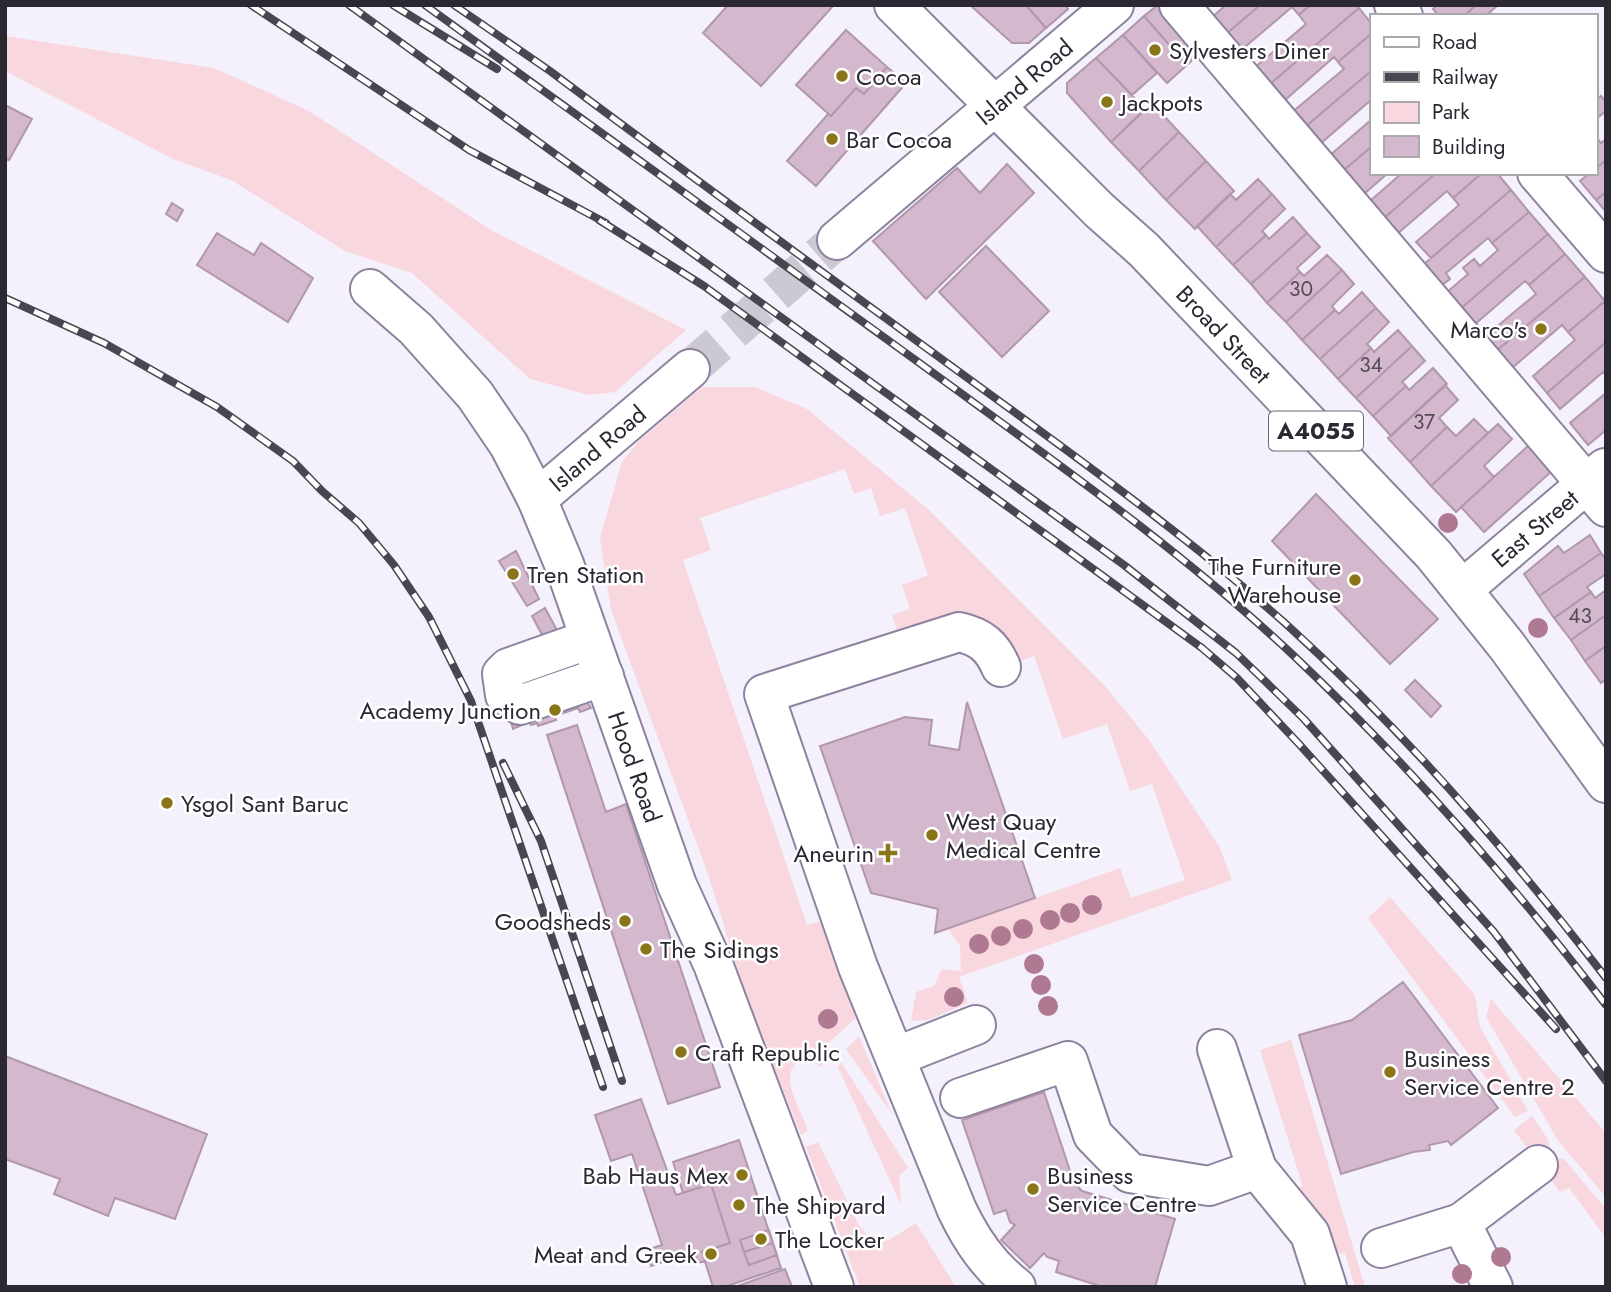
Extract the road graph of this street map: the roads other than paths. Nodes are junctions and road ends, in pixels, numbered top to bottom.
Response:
1 (894, 5) edge
2 (1114, 5) edge
3 (1180, 5) edge
4 (996, 106) junction
5 (1539, 175) edge
6 (837, 240) tunnel mouth
7 (1606, 253) edge
8 (370, 289) dead end
9 (690, 369) tunnel mouth
10 (1599, 486) edge
11 (537, 499) junction
12 (1463, 589) junction
13 (590, 639) junction
14 (1001, 667) dead end
15 (604, 676) junction
16 (1606, 783) edge
17 (976, 1025) dead end
18 (1217, 1049) dead end
19 (895, 1057) junction
20 (960, 1098) dead end
21 (1538, 1165) dead end
22 (1257, 1169) junction
23 (1461, 1223) junction
24 (1381, 1248) dead end
25 (1323, 1272) edge
26 (834, 1287) edge
27 (1016, 1287) edge
28 (1493, 1287) edge

1 - 4 street, Broad Street / A4055
2 - 4 street, Island Road
3 - 10 street
4 - 6 street, Island Road
4 - 12 street, Broad Street / A4055
5 - 7 street
8 - 11 street, Hood Road
9 - 11 street, Island Road
10 - 12 street, East Street
11 - 13 street, Hood Road
12 - 16 street, Broad Street / A4055
13 - 15 street, Hood Road
13 - 15 street
14 - 19 street
15 - 26 street, Hood Road
17 - 19 street
18 - 22 street
19 - 27 street
20 - 22 street
21 - 23 street
22 - 25 street
23 - 24 street
23 - 28 street

